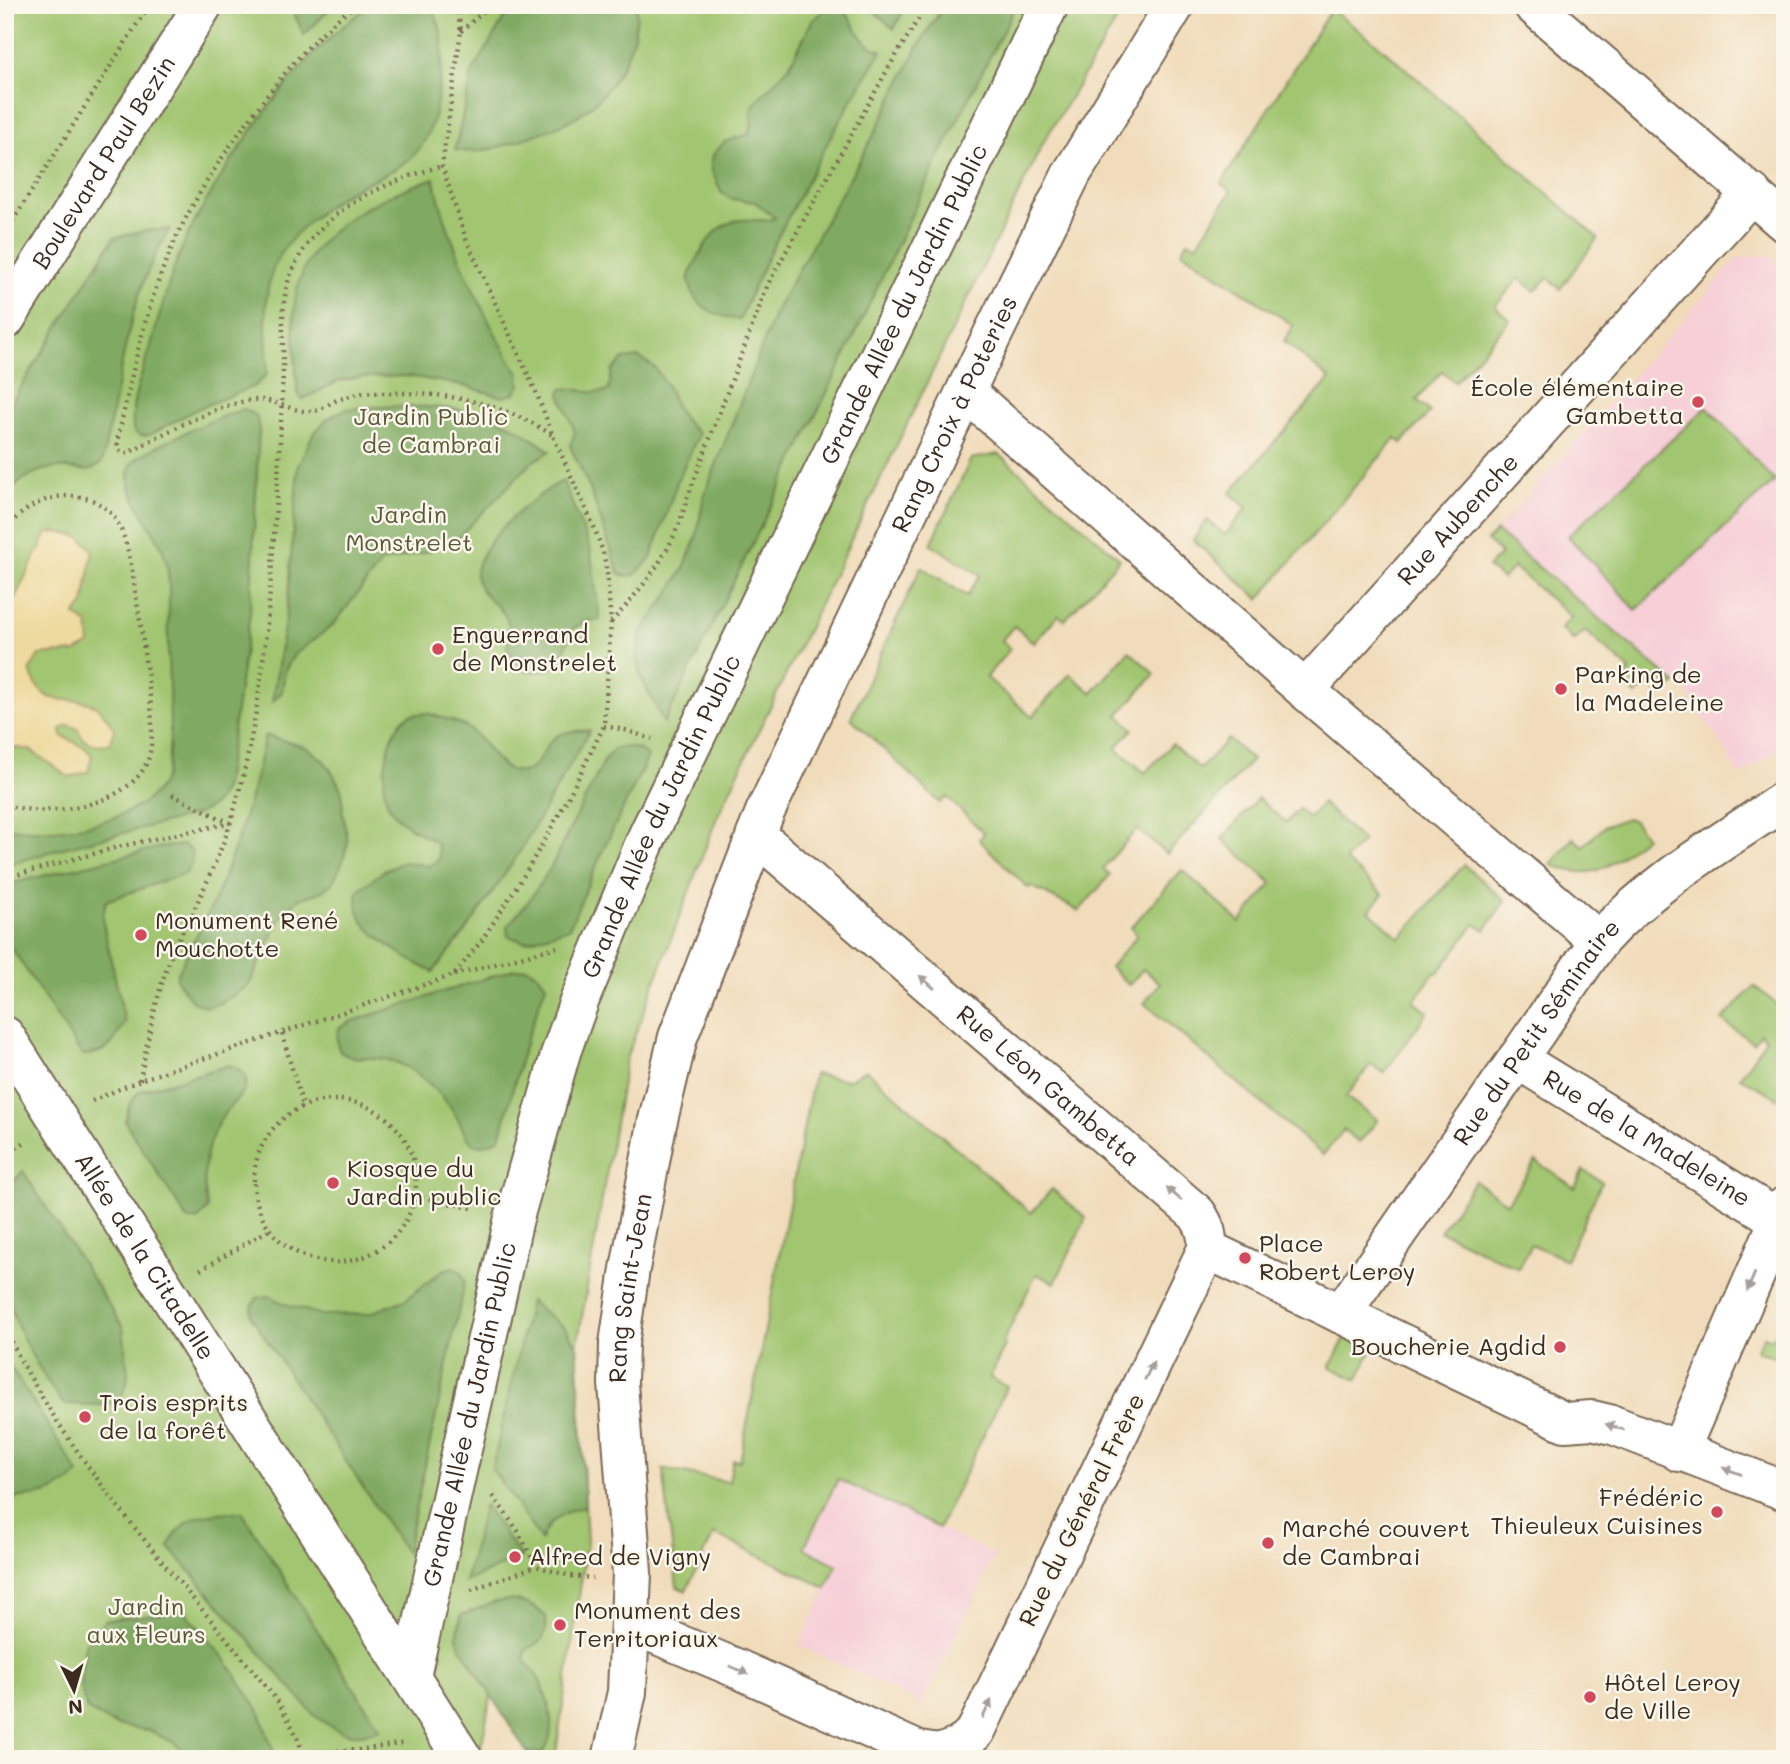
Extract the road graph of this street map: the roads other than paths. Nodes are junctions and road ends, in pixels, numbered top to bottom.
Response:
1 (203, 5) edge
2 (1049, 5) edge
3 (1175, 5) edge
4 (1533, 5) edge
5 (1752, 193) junction
6 (1785, 223) edge
7 (5, 320) edge
8 (966, 392) junction
9 (1305, 691) junction
10 (1785, 800) edge
11 (756, 835) junction
12 (1599, 941) junction
13 (5, 1036) edge
14 (1517, 1059) junction
15 (1781, 1212) edge
16 (1207, 1249) junction
17 (1342, 1314) junction
18 (1679, 1452) junction
19 (1785, 1491) edge
20 (631, 1623) junction
21 (411, 1676) junction
22 (945, 1756) edge
23 (463, 1759) edge
24 (612, 1759) edge

1 - 7 street, Boulevard Paul Bezin
2 - 21 street, Grande Allée du Jardin Public
3 - 8 street, Rang Croix à Poteries
4 - 5 street
5 - 6 street
5 - 9 street, Rue Aubenche
8 - 9 street
8 - 11 street, Rang Croix à Poteries
9 - 12 street
10 - 12 street, Rue du Petit Séminaire
16 -> 11 street, Rue Léon Gambetta
11 - 20 street, Rang Saint-Jean
12 - 14 street, Rue du Petit Séminaire
13 - 21 street, Allée de la Citadelle
14 - 15 street, Rue de la Madeleine
14 - 17 street, Rue du Petit Séminaire
15 -> 18 street, Rue de la Madeleine
16 - 17 street
22 -> 16 street, Rue du Général Frère
18 -> 17 street
19 -> 18 street
20 -> 22 street
20 - 24 street, Rang Saint-Jean
21 - 23 street, Allée de la Citadelle

